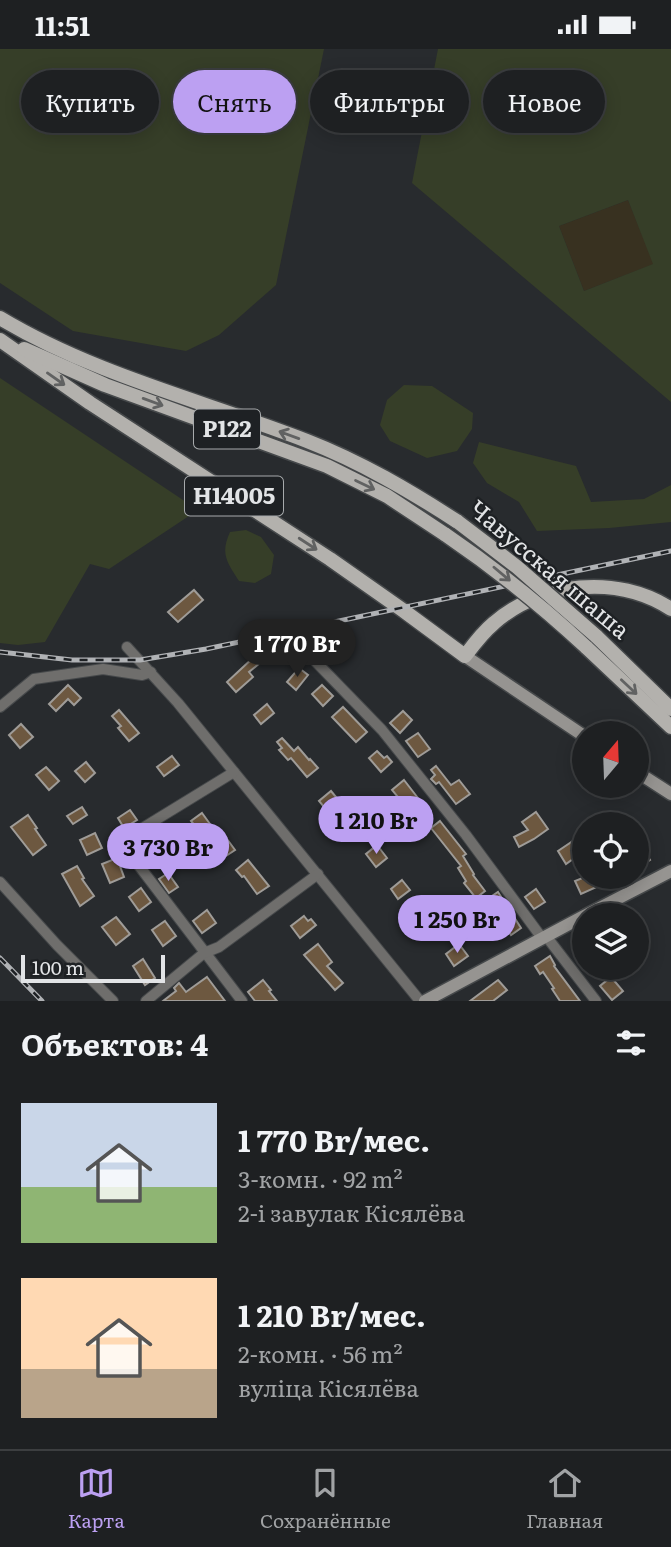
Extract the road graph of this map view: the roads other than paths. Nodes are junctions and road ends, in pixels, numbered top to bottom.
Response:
1 (0, 318) edge
2 (0, 339) edge
3 (671, 609) edge
4 (591, 642) junction
5 (127, 647) dead end
6 (465, 656) junction
7 (316, 662) dead end
8 (151, 672) junction
9 (0, 707) edge
10 (671, 709) edge
11 (671, 727) edge
12 (572, 728) edge
13 (234, 772) junction
14 (649, 780) edge
15 (671, 795) edge
16 (671, 871) edge
17 (318, 874) junction
18 (0, 882) edge
19 (610, 903) edge
20 (572, 923) edge
21 (544, 937) junction
22 (204, 953) junction
23 (113, 1001) edge
24 (146, 1001) edge
25 (242, 1001) edge
26 (423, 1001) edge
27 (596, 1001) edge

4 -> 1 main road, Чавусская шаша / Р122, bridge
2 -> 4 main road, Чавусская шаша / Р122, bridge
2 -> 6 main road, Н14005
3 - 6 main road
4 - 10 main road, Чавусская шаша / Р122
4 -> 11 main road, Чавусская шаша / Р122
5 - 8 street
6 - 12 street, Н14005
7 - 21 street
8 - 9 street
8 - 13 street
13 - 17 street
13 - 22 street
14 - 15 street
16 - 19 street
17 - 22 street
17 - 26 street
18 - 23 street
20 - 21 street
21 - 26 street
21 - 27 street
22 - 24 street
22 - 25 street

